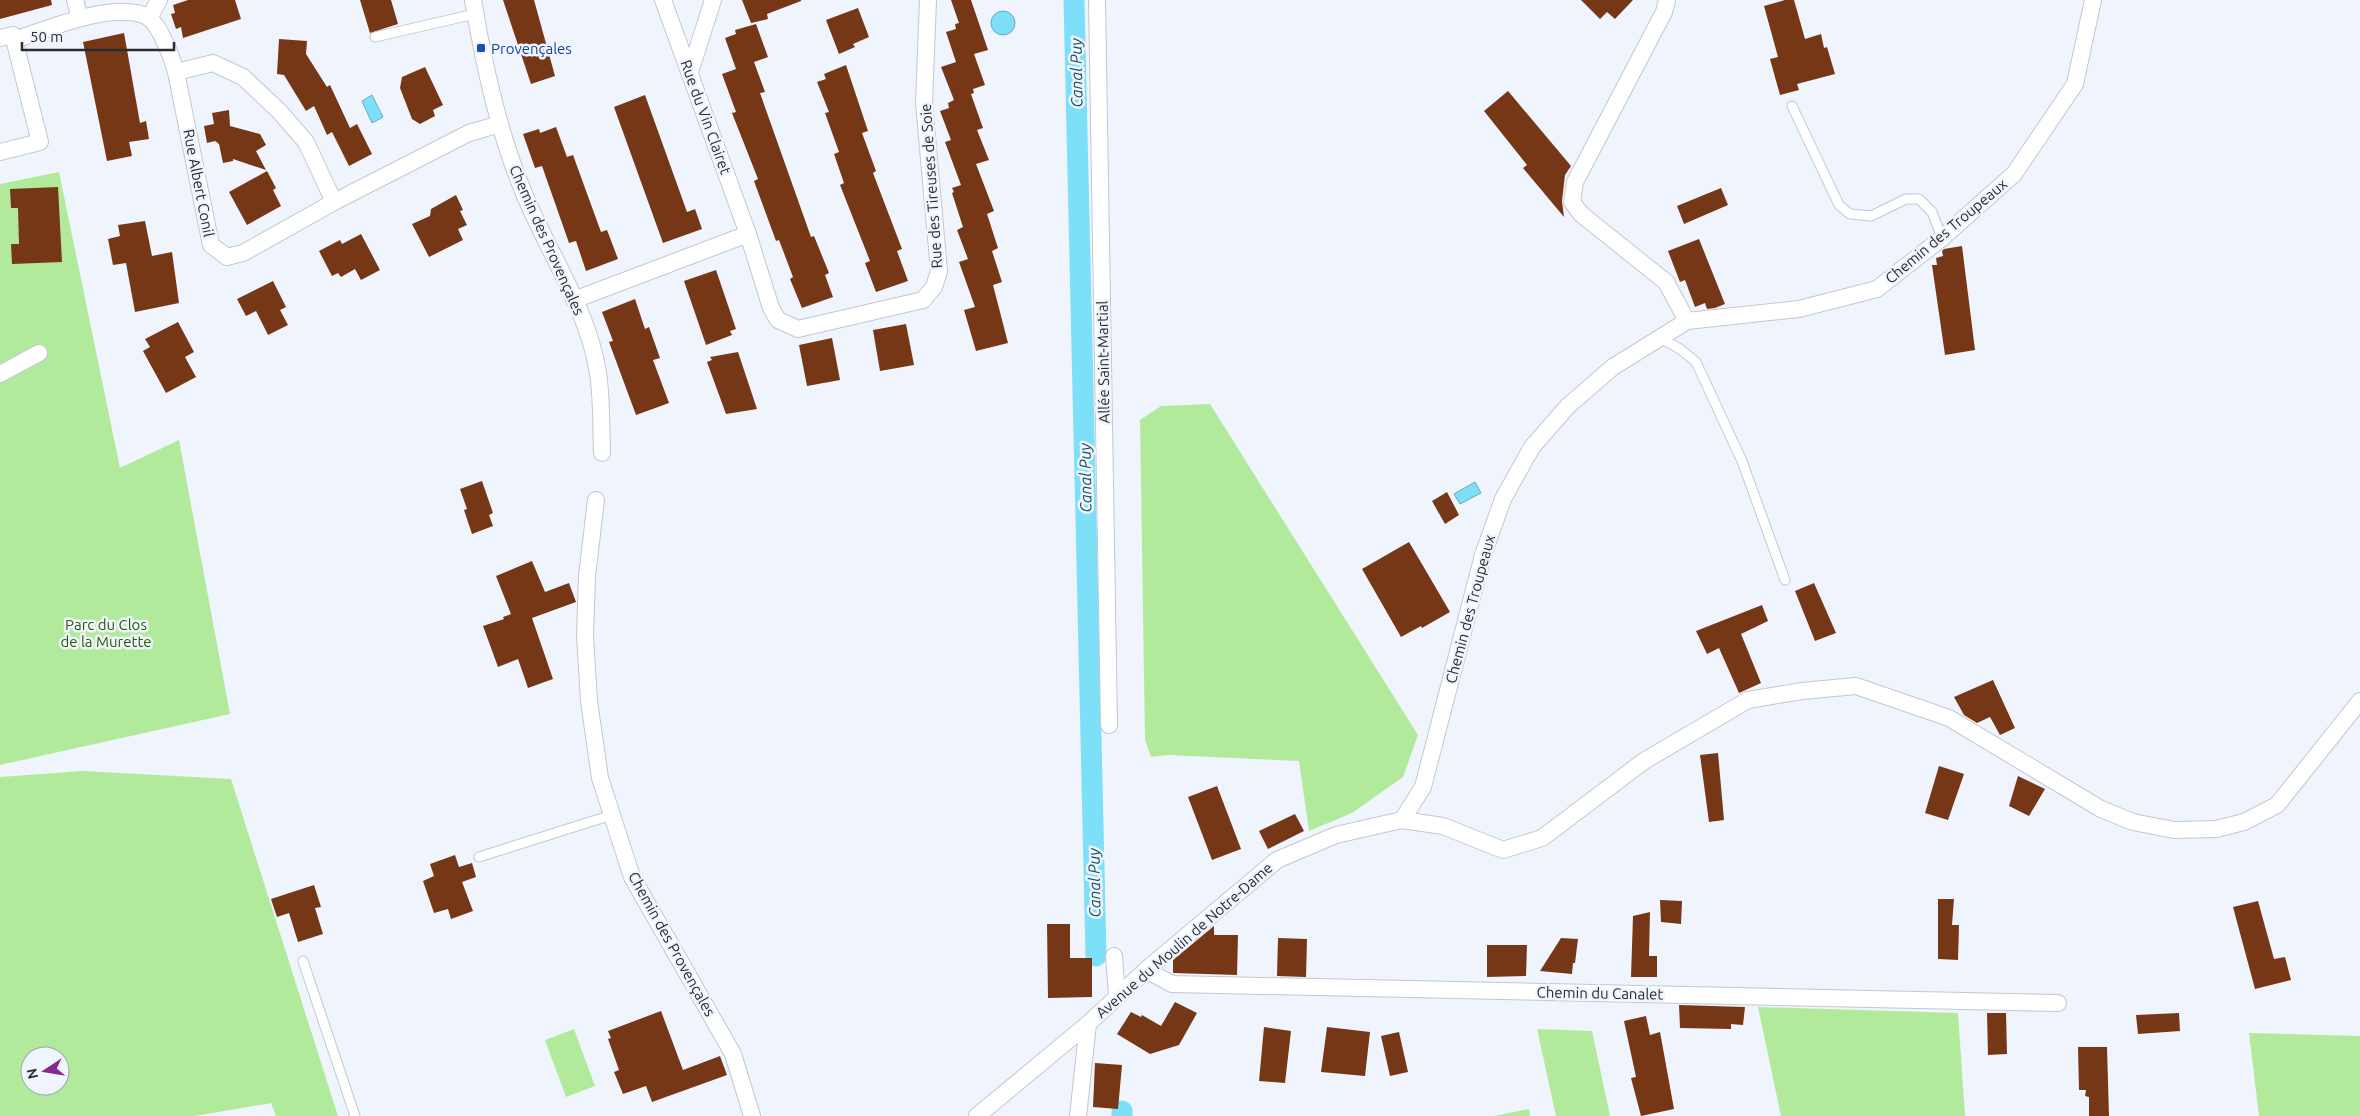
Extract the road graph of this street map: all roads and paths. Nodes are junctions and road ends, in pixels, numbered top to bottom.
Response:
1 (75, 0) edge
2 (159, 0) edge
3 (664, 0) edge
4 (714, 0) edge
5 (928, 0) edge
6 (1097, 0) edge
7 (1667, 0) edge
8 (2093, 0) edge
9 (474, 7) edge
10 (80, 18) junction
11 (150, 18) junction
12 (375, 37) dead end
13 (7, 39) edge
14 (176, 72) junction
15 (690, 72) junction
16 (1792, 106) dead end
17 (500, 124) junction
18 (0, 152) edge
19 (334, 202) junction
20 (748, 234) junction
21 (1942, 238) junction
22 (574, 300) junction
23 (1687, 320) junction
24 (1660, 338) junction
25 (40, 353) dead end
26 (0, 374) edge
27 (602, 453) dead end
28 (596, 500) dead end
29 (1785, 580) dead end
30 (2360, 701) edge
31 (1109, 725) dead end
32 (612, 815) junction
33 (1402, 820) junction
34 (479, 857) dead end
35 (1114, 956) dead end
36 (303, 961) dead end
37 (1146, 970) junction
38 (1117, 995) junction
39 (2058, 1003) dead end
40 (1088, 1024) junction
41 (355, 1116) edge
42 (752, 1116) edge
43 (977, 1116) edge
44 (1078, 1116) edge

1 - 10 street
2 - 11 street
3 - 15 street, Rue du Vin Clairet
4 - 15 street
5 - 20 street, Rue des Tireuses de Soie
6 - 31 street, Allée Saint-Martial
7 - 23 street
8 - 21 street, Chemin des Troupeaux
9 - 12 lane
9 - 17 street, Chemin des Provençales
10 - 11 street
10 - 13 street
11 - 14 street, Rue Albert Conil
13 - 18 street
14 - 19 street
14 - 19 street, Rue Albert Conil
15 - 20 street, Rue du Vin Clairet
16 - 21 lane
17 - 19 street, Rue Albert Conil
17 - 22 street, Chemin des Provençales
20 - 22 street
21 - 23 street, Chemin des Troupeaux
22 - 27 street, Chemin des Provençales
23 - 24 street, Chemin des Troupeaux
24 - 29 lane
24 - 33 street, Chemin des Troupeaux
25 - 26 street
28 - 32 street, Chemin des Provençales
30 - 33 street, Avenue du Moulin de Notre-Dame
32 - 34 lane
32 - 42 street, Chemin des Provençales
33 - 37 street, Avenue du Moulin de Notre-Dame
35 - 38 street
36 - 41 lane
37 - 38 street, Avenue du Moulin de Notre-Dame
37 - 39 street, Chemin du Canalet
38 - 40 street, Avenue du Moulin de Notre-Dame
40 - 43 street, Avenue du Moulin de Notre-Dame
40 - 44 street

